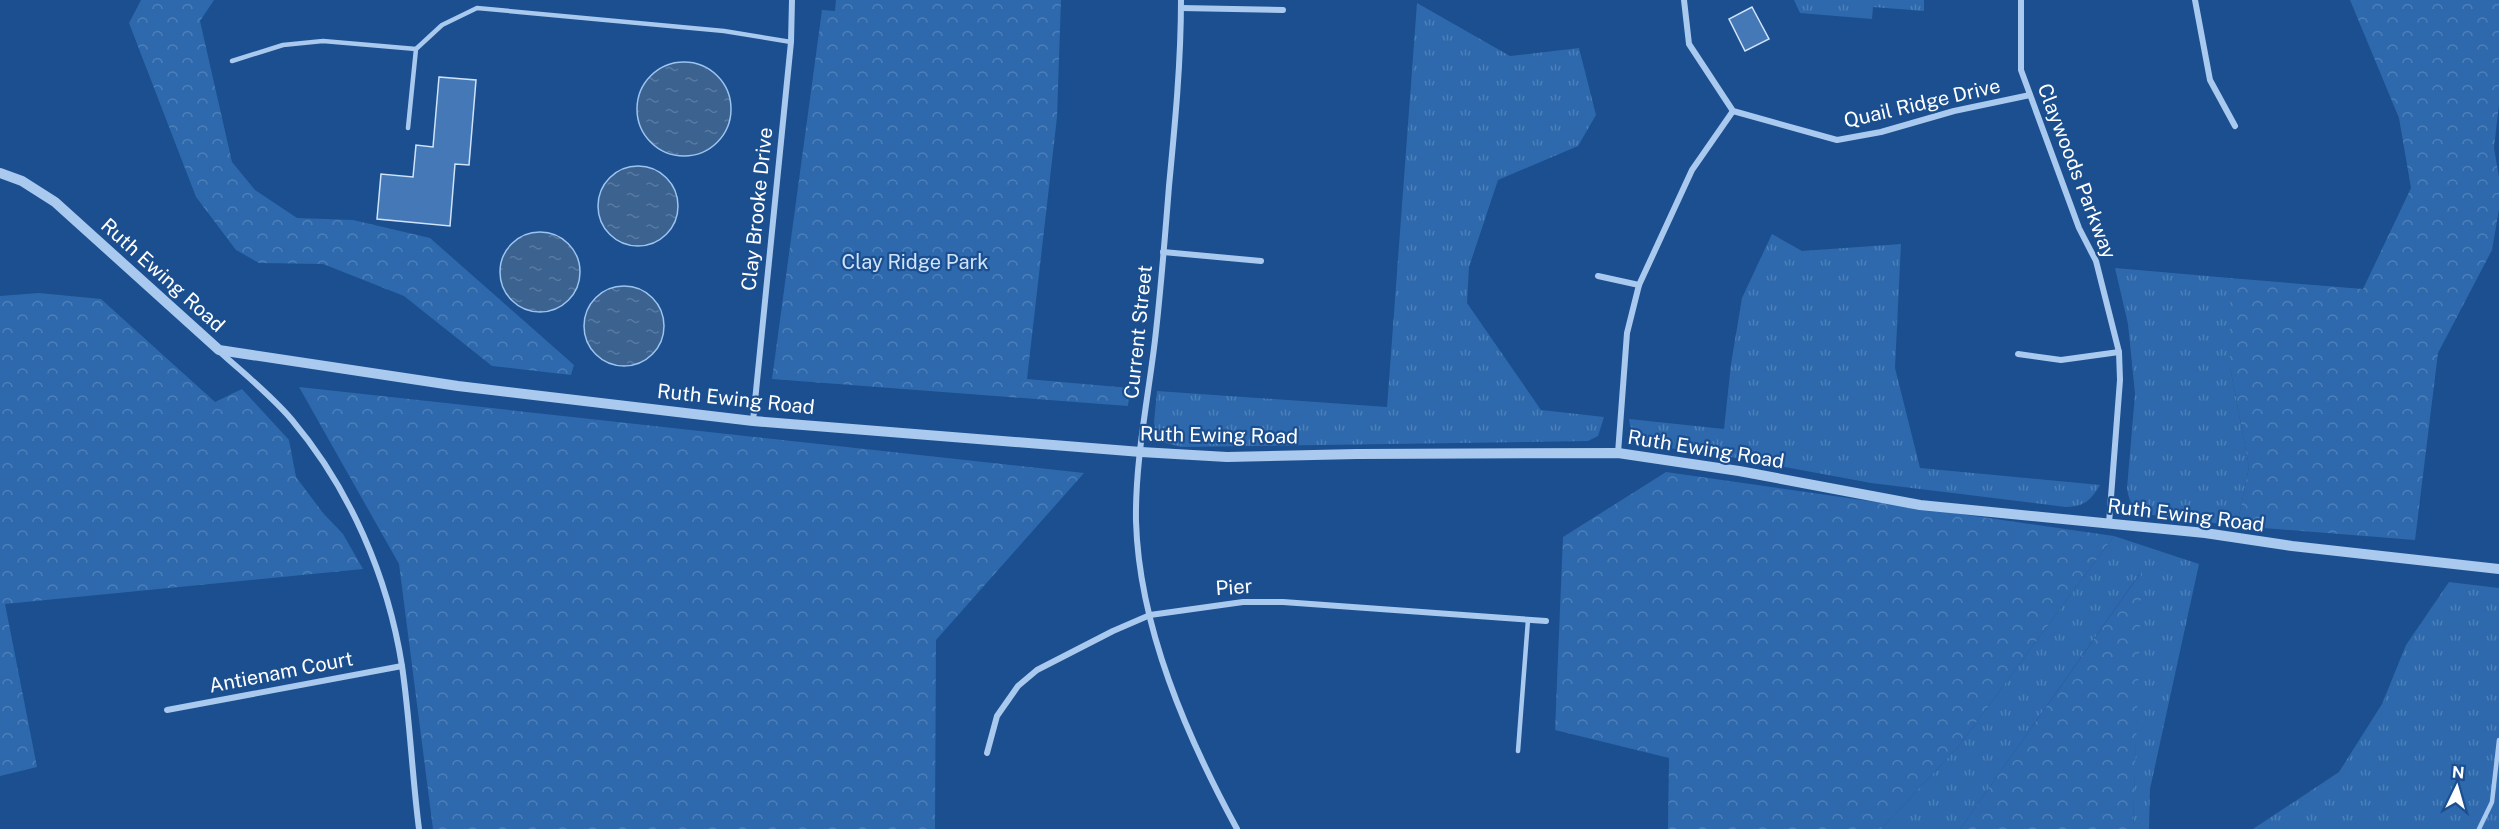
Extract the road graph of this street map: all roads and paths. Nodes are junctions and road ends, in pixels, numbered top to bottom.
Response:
1 (792, 0) edge
2 (1181, 0) edge
3 (1684, 0) edge
4 (2022, 0) edge
5 (2195, 0) edge
6 (1181, 8) junction
7 (1283, 10) dead end
8 (791, 42) junction
9 (416, 49) junction
10 (232, 61) dead end
11 (2030, 95) junction
12 (1733, 111) junction
13 (2235, 126) dead end
14 (408, 128) dead end
15 (0, 173) edge
16 (1163, 252) junction
17 (1261, 261) dead end
18 (1598, 276) dead end
19 (1639, 285) junction
20 (219, 350) junction
21 (2119, 352) junction
22 (2018, 354) dead end
23 (753, 421) junction
24 (1141, 452) junction
25 (1618, 453) junction
26 (2109, 524) junction
27 (2499, 569) edge
28 (1150, 615) junction
29 (1528, 620) junction
30 (1546, 621) dead end
31 (402, 666) junction
32 (167, 710) dead end
33 (2499, 740) edge
34 (1518, 751) dead end
35 (987, 753) dead end
36 (419, 829) edge
37 (1237, 829) edge
38 (2478, 829) edge

1 - 8 street, Clay Brooke Drive
2 - 6 street, Current Street
3 - 12 street
4 - 11 street, Claywoods Parkway
5 - 13 street
6 - 7 street
6 - 16 street, Current Street
8 - 9 lane
8 - 23 street, Clay Brooke Drive
9 - 10 lane
9 - 14 lane
11 - 12 street, Quail Ridge Drive
11 - 21 street, Claywoods Parkway
12 - 19 street
15 - 20 street, Ruth Ewing Road
16 - 17 street
16 - 24 street, Current Street
18 - 19 street
19 - 25 street
20 - 23 street, Ruth Ewing Road
20 - 31 street
21 - 22 street
21 - 26 street, Claywoods Parkway
23 - 24 street, Ruth Ewing Road
24 - 25 street, Ruth Ewing Road
24 - 28 street, Current Street
25 - 26 street, Ruth Ewing Road
26 - 27 street, Ruth Ewing Road
28 - 29 street, Pier
28 - 35 street, Pier
28 - 37 street, Current Street
29 - 30 street, Pier
29 - 34 lane
31 - 32 street, Antienam Court
31 - 36 street
33 - 38 lane

